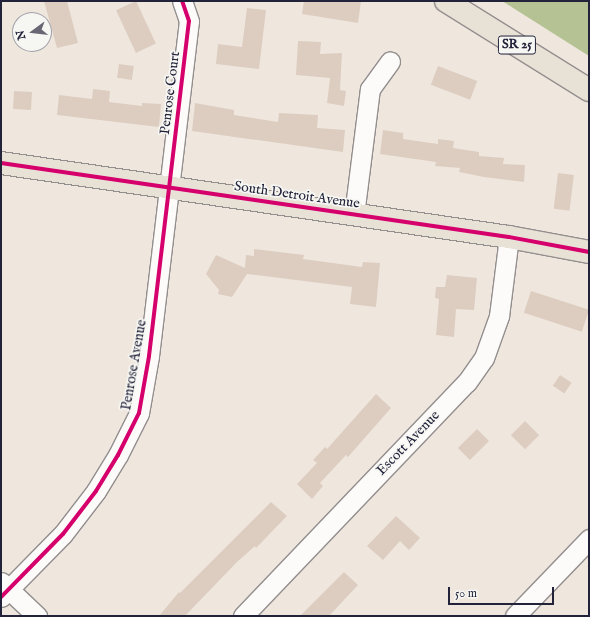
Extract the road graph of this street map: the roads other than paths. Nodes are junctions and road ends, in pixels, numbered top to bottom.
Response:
1 (182, 1) edge
2 (446, 1) edge
3 (390, 61) dead end
4 (589, 90) edge
5 (1, 163) edge
6 (170, 188) junction
7 (354, 215) junction
8 (509, 237) junction
9 (589, 252) edge
10 (589, 539) edge
11 (4, 589) edge
12 (37, 616) edge
13 (243, 616) edge
14 (516, 616) edge

1 - 6 street, Penrose Court
2 - 4 main road, SR 25
3 - 7 street
5 - 6 main road, South Detroit Avenue
6 - 7 main road, South Detroit Avenue
6 - 11 street, Penrose Avenue
7 - 8 main road, South Detroit Avenue
8 - 9 main road, South Detroit Avenue
8 - 13 street, Escott Avenue
10 - 14 street
11 - 12 street

